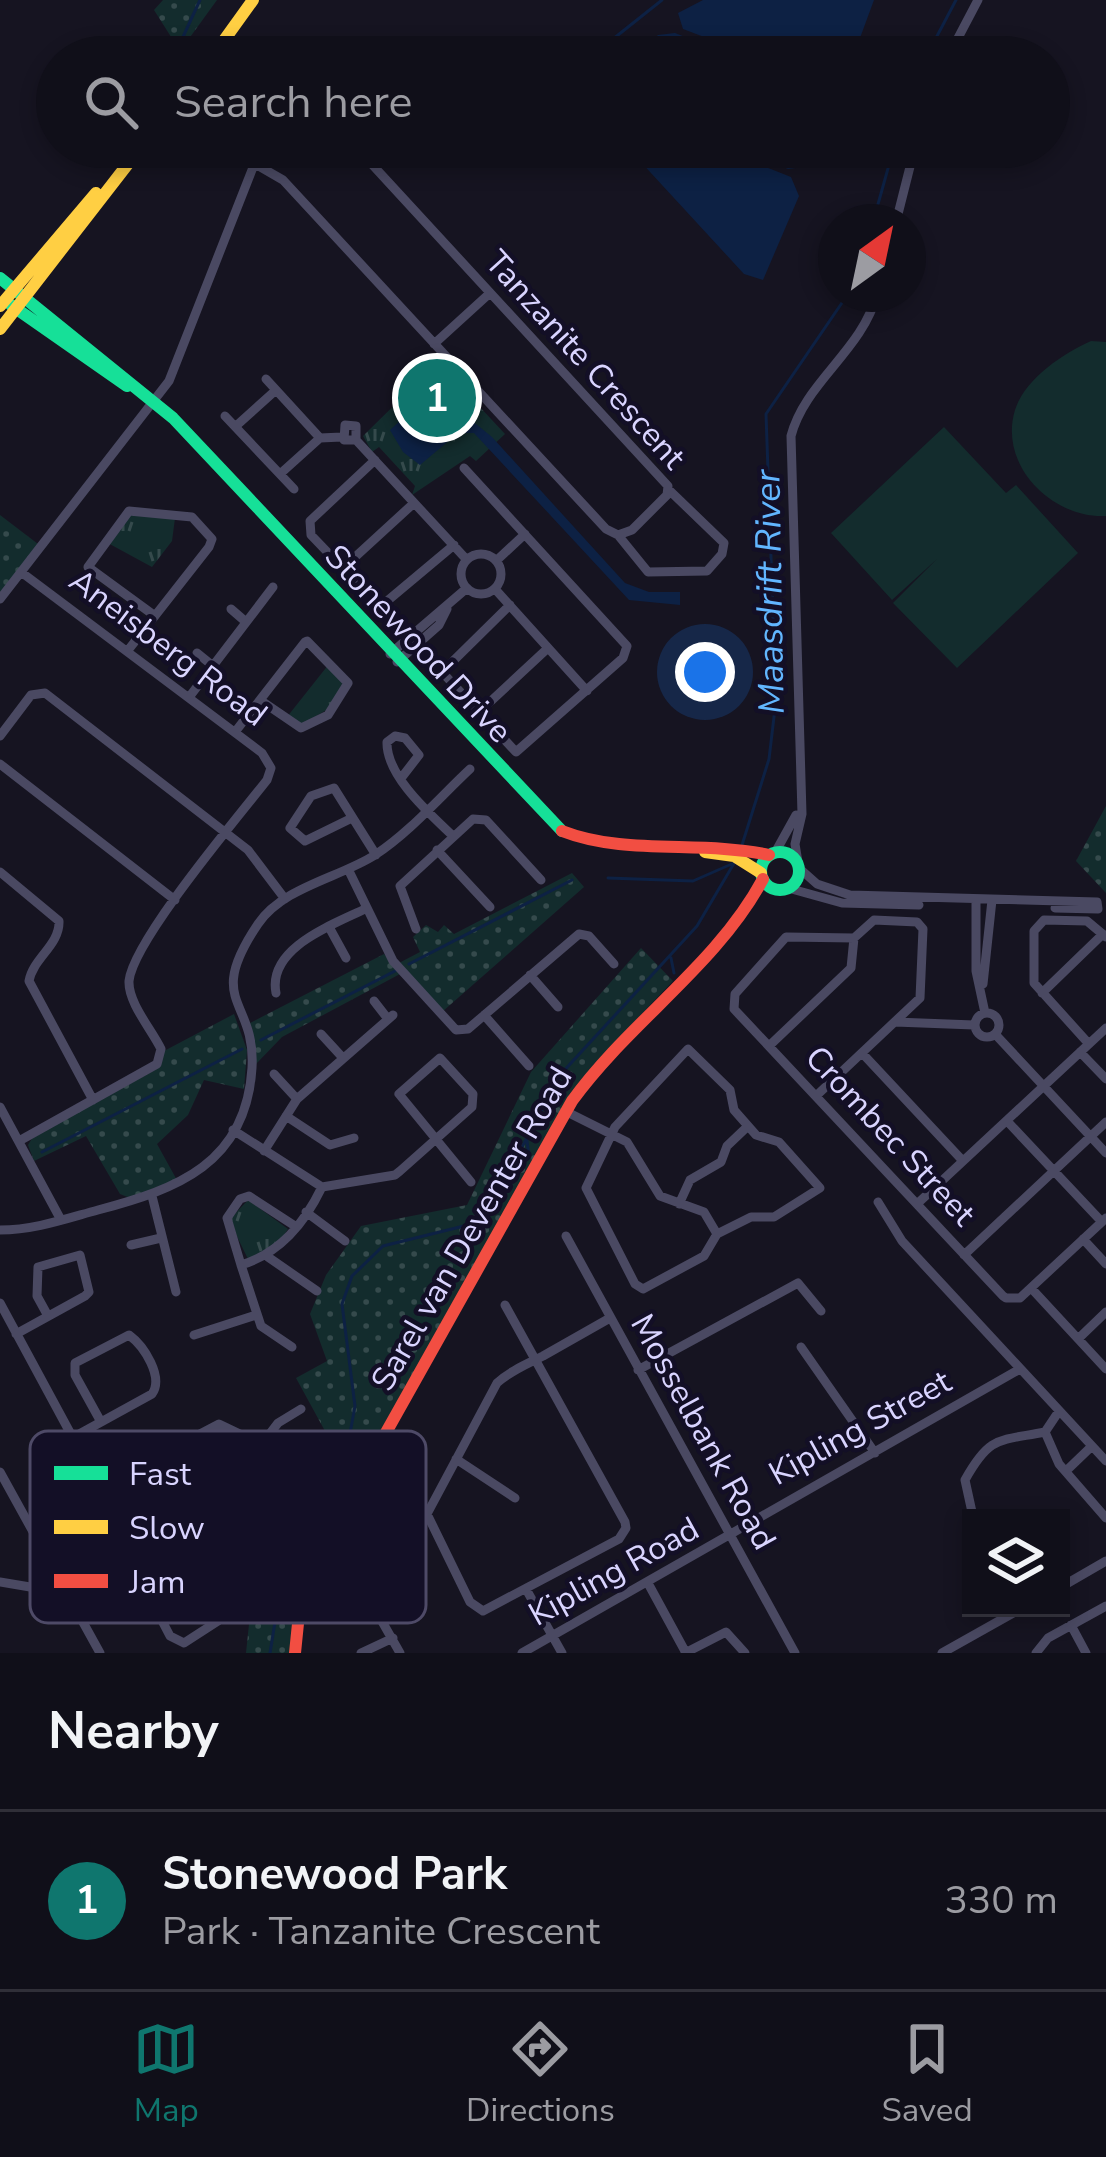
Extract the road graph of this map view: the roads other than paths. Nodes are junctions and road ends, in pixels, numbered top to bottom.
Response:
1 (253, 0) edge
2 (978, 0) edge
3 (227, 36) edge
4 (959, 36) edge
5 (124, 168) edge
6 (253, 168) edge
7 (262, 168) edge
8 (375, 168) edge
9 (910, 168) edge
10 (901, 204) edge
11 (0, 278) edge
12 (490, 293) junction
13 (10, 300) edge
14 (870, 312) edge
15 (0, 329) edge
16 (434, 344) junction
17 (266, 379) dead end
18 (276, 390) junction
19 (153, 403) junction
20 (226, 416) dead end
21 (236, 426) junction
22 (320, 438) junction
23 (375, 460) junction
24 (464, 468) dead end
25 (280, 474) junction
26 (294, 489) dead end
27 (669, 490) junction
28 (414, 502) junction
29 (525, 534) junction
30 (618, 535) junction
31 (454, 545) junction
32 (467, 560) junction
33 (496, 561) junction
34 (343, 569) junction
35 (21, 572) junction
36 (273, 587) dead end
37 (466, 588) junction
38 (495, 589) junction
39 (0, 599) edge
40 (510, 605) junction
41 (231, 610) dead end
42 (155, 616) junction
43 (246, 622) junction
44 (548, 648) junction
45 (129, 649) junction
46 (197, 653) dead end
47 (393, 658) junction
48 (213, 666) junction
49 (587, 691) junction
50 (190, 696) junction
51 (260, 700) junction
52 (477, 714) junction
53 (236, 731) junction
54 (0, 736) edge
55 (0, 764) edge
56 (470, 769) dead end
57 (402, 776) dead end
58 (801, 797) junction
59 (426, 810) junction
60 (352, 818) junction
61 (225, 832) junction
62 (453, 836) junction
63 (437, 850) junction
64 (773, 853) junction
65 (376, 855) junction
66 (747, 856) junction
67 (798, 865) junction
68 (348, 869) junction
69 (0, 872) edge
70 (762, 876) junction
71 (541, 880) dead end
72 (786, 889) junction
73 (285, 899) junction
74 (175, 900) junction
75 (976, 903) junction
76 (992, 903) junction
77 (490, 907) dead end
78 (367, 908) junction
79 (329, 927) junction
80 (416, 929) dead end
81 (725, 932) junction
82 (1105, 936) edge
83 (854, 938) junction
84 (346, 958) dead end
85 (614, 964) dead end
86 (530, 975) junction
87 (983, 987) junction
88 (276, 992) dead end
89 (1042, 993) junction
90 (374, 1001) dead end
91 (558, 1007) dead end
92 (985, 1012) junction
93 (484, 1016) junction
94 (895, 1022) junction
95 (974, 1025) junction
96 (1106, 1028) edge
97 (321, 1034) dead end
98 (995, 1034) junction
99 (769, 1046) junction
100 (1084, 1048) junction
101 (862, 1053) junction
102 (343, 1058) junction
103 (530, 1066) dead end
104 (274, 1074) dead end
105 (1106, 1079) edge
106 (1043, 1086) junction
107 (816, 1096) junction
108 (297, 1099) junction
109 (93, 1100) junction
110 (0, 1107) edge
111 (567, 1112) junction
112 (286, 1116) junction
113 (1006, 1121) junction
114 (1106, 1122) edge
115 (748, 1126) junction
116 (233, 1130) junction
117 (611, 1134) junction
118 (1091, 1136) junction
119 (354, 1138) dead end
120 (436, 1138) junction
121 (19, 1141) junction
122 (264, 1151) junction
123 (1106, 1153) edge
124 (962, 1161) junction
125 (1054, 1171) junction
126 (471, 1182) dead end
127 (322, 1187) junction
128 (152, 1196) junction
129 (878, 1202) dead end
130 (679, 1204) junction
131 (917, 1204) junction
132 (306, 1212) junction
133 (61, 1220) junction
134 (1104, 1220) edge
135 (295, 1226) junction
136 (0, 1230) edge
137 (717, 1234) junction
138 (566, 1236) dead end
139 (161, 1238) junction
140 (1083, 1239) junction
141 (345, 1241) dead end
142 (130, 1245) dead end
143 (964, 1255) junction
144 (268, 1257) junction
145 (1106, 1264) edge
146 (241, 1265) junction
147 (1030, 1288) junction
148 (317, 1291) dead end
149 (176, 1292) dead end
150 (0, 1303) edge
151 (506, 1305) dead end
152 (821, 1311) dead end
153 (1106, 1312) edge
154 (256, 1315) junction
155 (48, 1316) junction
156 (610, 1318) junction
157 (16, 1334) junction
158 (194, 1336) dead end
159 (1078, 1339) junction
160 (292, 1347) dead end
161 (801, 1347) dead end
162 (536, 1360) junction
163 (1019, 1369) junction
164 (1106, 1369) edge
165 (638, 1370) junction
166 (301, 1409) dead end
167 (1059, 1412) junction
168 (101, 1422) junction
169 (69, 1431) edge
170 (85, 1431) edge
171 (201, 1431) edge
172 (231, 1431) edge
173 (271, 1431) edge
174 (388, 1431) edge
175 (1045, 1432) junction
176 (1092, 1446) junction
177 (875, 1453) junction
178 (456, 1459) junction
179 (1106, 1461) edge
180 (1066, 1471) junction
181 (0, 1472) edge
182 (515, 1498) dead end
183 (971, 1509) edge
184 (1106, 1518) edge
185 (30, 1527) edge
186 (731, 1538) junction
187 (1106, 1562) edge
188 (0, 1582) edge
189 (1070, 1582) edge
190 (649, 1585) junction
191 (30, 1589) edge
192 (526, 1589) junction
193 (1106, 1606) edge
194 (1006, 1617) edge
195 (83, 1623) edge
196 (164, 1623) edge
197 (216, 1623) edge
198 (300, 1623) edge
199 (384, 1623) edge
200 (1071, 1625) junction
201 (553, 1636) junction
202 (393, 1638) junction
203 (100, 1653) edge
204 (295, 1653) edge
205 (361, 1653) edge
206 (400, 1653) edge
207 (522, 1653) edge
208 (562, 1653) edge
209 (686, 1653) edge
210 (746, 1653) edge
211 (795, 1653) edge
212 (942, 1653) edge
213 (1036, 1653) edge
214 (1086, 1653) edge

1 - 3 street
2 - 4 street
5 - 13 street
6 - 19 street
7 - 16 street
8 - 12 street, Tanzanite Crescent
9 - 10 street
11 - 13 street, Stonewood Drive
12 - 16 street
12 - 27 street, Tanzanite Crescent
13 - 15 street
13 - 19 street, Stonewood Drive
14 - 58 street
16 - 30 street
17 - 18 street
18 - 21 street
18 - 22 street
19 - 35 street
19 - 47 street, Stonewood Drive
20 - 21 street
21 - 25 street
22 - 23 street
22 - 25 street
23 - 28 street
23 - 34 street
24 - 29 street
25 - 26 street
27 - 30 street, Tanzanite Crescent
27 - 30 street
28 - 31 street
28 - 34 street
29 - 33 street
29 - 49 street
31 - 32 street
31 - 34 street
32 - 33 street
32 - 37 street
33 - 38 street
35 - 39 street
35 - 45 street, Aneisberg Road
36 - 43 street
37 - 38 street
37 - 47 street
38 - 40 street
40 - 44 street
40 - 52 street
41 - 43 street
42 - 42 street
42 - 45 street
43 - 48 street
44 - 49 street
44 - 52 street
45 - 50 street, Aneisberg Road
46 - 48 street
47 - 66 street, Stonewood Drive
48 - 50 street
49 - 52 street
50 - 53 street, Aneisberg Road
51 - 51 street
51 - 53 street
53 - 61 street, Aneisberg Road
54 - 61 street
55 - 74 street
56 - 59 street
57 - 59 street
58 - 64 street
58 - 67 street
59 - 62 street
59 - 65 street
60 - 60 street
60 - 65 street
61 - 73 street
61 - 74 street
62 - 63 street
62 - 71 street
63 - 77 street
63 - 80 street
64 - 66 street, Stonewood Drive
64 - 67 street, Stonewood Drive
64 - 70 street, Sarel van Deventer Road
65 - 68 street
66 - 70 street, Stonewood Drive
67 - 72 street
67 - 75 street
68 - 73 street
68 - 78 street
69 - 109 street
70 - 72 street, Stonewood Drive
70 - 81 street, Sarel van Deventer Road
72 - 75 street
72 - 81 street, Sarel van Deventer Road
73 - 116 street
74 - 109 street
75 - 76 street
75 - 87 street
76 - 76 street
76 - 87 street
78 - 79 street
78 - 93 street
79 - 84 street
79 - 88 street
81 - 111 street, Sarel van Deventer Road
82 - 89 street
82 - 89 street
83 - 94 street
83 - 99 street
83 - 99 street, Crombec Street
85 - 86 street
86 - 91 street
86 - 93 street
87 - 92 street
89 - 100 street
90 - 102 street
92 - 95 street
92 - 98 street
93 - 103 street
94 - 95 street
94 - 101 street
95 - 98 street
96 - 100 street
97 - 102 street
98 - 106 street
99 - 107 street, Crombec Street
100 - 105 street
100 - 106 street
101 - 107 street
101 - 124 street
102 - 108 street
104 - 108 street
106 - 113 street
106 - 118 street
107 - 131 street, Crombec Street
108 - 112 street
109 - 121 street
110 - 121 street
111 - 117 street
111 - 174 street, Sarel van Deventer Road
112 - 119 street
112 - 122 street
113 - 124 street
113 - 125 street
114 - 118 street
115 - 117 street
115 - 130 street
115 - 137 street
116 - 122 street
116 - 128 street
117 - 130 street
117 - 137 street
118 - 123 street
118 - 125 street
120 - 120 street
120 - 126 street
120 - 127 street
121 - 133 street
122 - 127 street
124 - 131 street
125 - 134 street
125 - 143 street
127 - 132 street
128 - 133 street
128 - 139 street
129 - 163 street
130 - 137 street
131 - 143 street, Crombec Street
132 - 135 street
132 - 141 street
133 - 136 street
134 - 140 street
135 - 144 street
135 - 146 street
138 - 156 street, Mosselbank Road
139 - 142 street
139 - 149 street
140 - 145 street
140 - 147 street
143 - 147 street, Crombec Street
144 - 146 street
144 - 148 street
146 - 154 street
147 - 159 street
150 - 157 street
151 - 162 street
152 - 165 street
153 - 159 street
154 - 158 street
154 - 160 street
155 - 155 street
155 - 157 street
156 - 162 street
156 - 165 street, Mosselbank Road
157 - 169 street
159 - 164 street
161 - 177 street
162 - 178 street
162 - 192 street
163 - 167 street
163 - 177 street, Kipling Street
165 - 186 street, Mosselbank Road
166 - 173 street
167 - 175 street
167 - 176 street
168 - 168 street
168 - 170 street
171 - 172 street
175 - 180 street
175 - 183 street
176 - 179 street
176 - 180 street
177 - 186 street, Kipling Street
178 - 182 street
178 - 192 street
180 - 184 street
181 - 185 street
186 - 190 street, Kipling Road
186 - 211 street, Mosselbank Road
187 - 189 street
188 - 191 street
190 - 201 street, Kipling Road
190 - 209 street
192 - 201 street
193 - 200 street
194 - 212 street
195 - 203 street
196 - 197 street
198 - 204 street, Sarel van Deventer Road
199 - 202 street
200 - 213 street
200 - 214 street
201 - 207 street, Kipling Road
201 - 208 street
202 - 205 street
202 - 206 street
209 - 210 street

